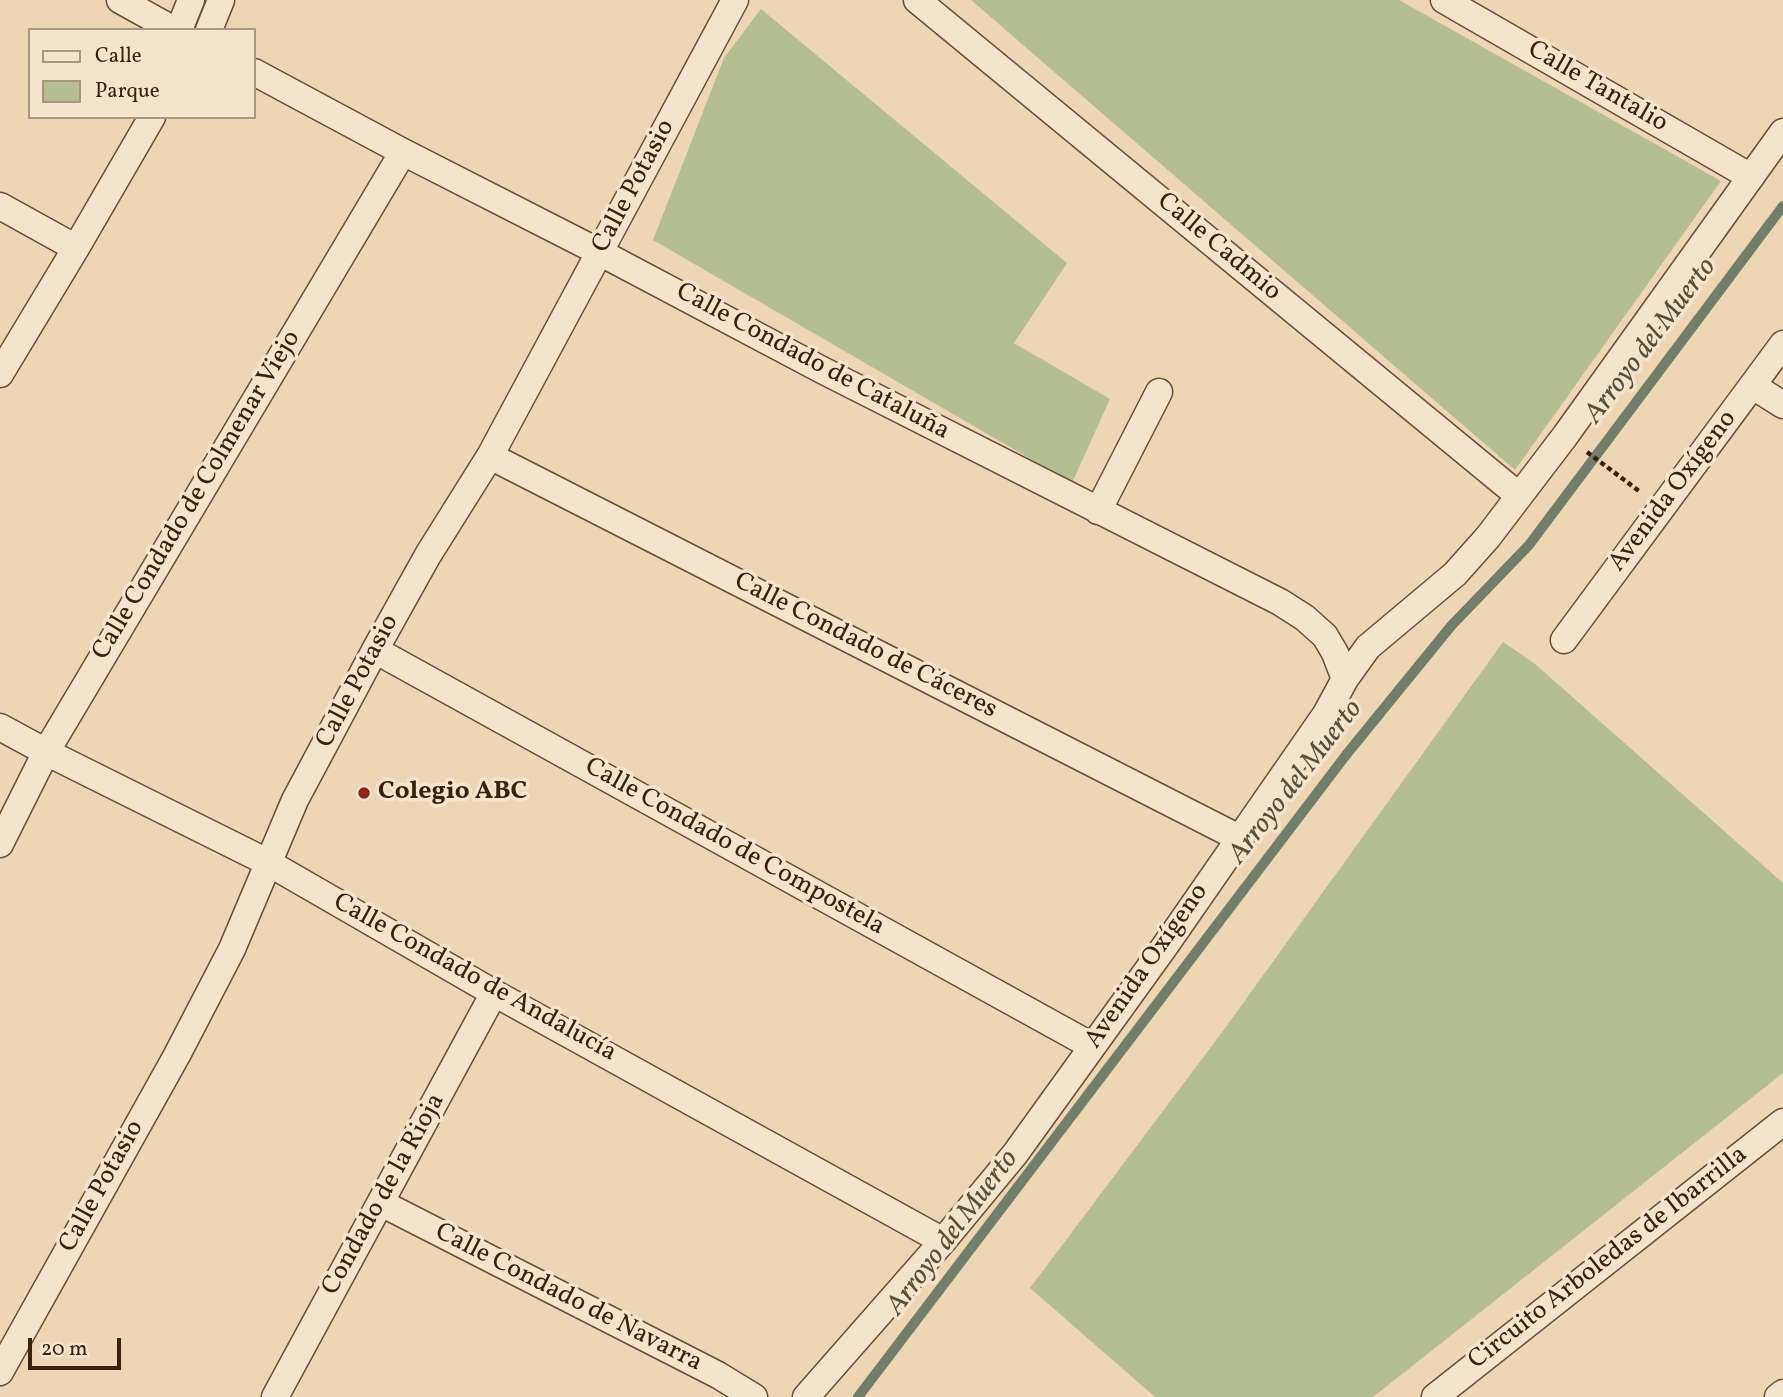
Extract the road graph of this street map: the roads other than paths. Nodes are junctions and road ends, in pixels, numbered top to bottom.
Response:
1 (120, 0) edge
2 (191, 0) edge
3 (221, 0) edge
4 (735, 0) edge
5 (917, 0) edge
6 (1444, 0) edge
7 (172, 28) edge
8 (177, 28) edge
9 (210, 28) edge
10 (256, 73) edge
11 (151, 119) edge
12 (1783, 132) edge
13 (403, 152) junction
14 (1751, 177) junction
15 (0, 206) edge
16 (76, 248) junction
17 (601, 253) junction
18 (1783, 344) edge
19 (0, 374) edge
20 (1753, 386) junction
21 (1159, 392) dead end
22 (1783, 405) edge
23 (490, 456) junction
24 (1518, 495) junction
25 (1098, 511) junction
26 (1564, 640) dead end
27 (375, 650) junction
28 (1345, 679) junction
29 (0, 727) edge
30 (46, 752) junction
31 (1239, 838) junction
32 (0, 844) edge
33 (267, 862) junction
34 (494, 993) junction
35 (1093, 1046) junction
36 (1783, 1122) edge
37 (381, 1203) junction
38 (943, 1241) junction
39 (0, 1372) edge
40 (1783, 1393) edge
41 (275, 1397) edge
42 (754, 1397) edge
43 (806, 1397) edge
44 (1435, 1397) edge
45 (1778, 1397) edge

1 - 7 street
2 - 8 street
3 - 9 street
4 - 17 street, Calle Potasio
5 - 24 street, Calle Cadmio
6 - 14 street, Calle Tantalio
10 - 13 street, Calle Condado de Cataluña
11 - 16 street
12 - 14 street, Avenida Oxígeno
13 - 17 street, Calle Condado de Cataluña
13 - 30 street, Calle Condado de Colmenar Viejo
14 - 24 street, Avenida Oxígeno
15 - 16 street
16 - 19 street
17 - 23 street, Calle Potasio
17 - 25 street, Calle Condado de Cataluña
18 - 20 street, Avenida Oxígeno
20 - 22 street
20 - 26 street, Avenida Oxígeno
21 - 25 street
23 - 27 street, Calle Potasio
23 - 31 street, Calle Condado de Cáceres
24 - 28 street, Avenida Oxígeno
25 - 28 street, Calle Condado de Cataluña
27 - 33 street, Calle Potasio
27 - 35 street, Calle Condado de Compostela
28 - 31 street, Avenida Oxígeno
29 - 30 street, Calle Condado de Andalucía
30 - 32 street, Calle Condado de Colmenar Viejo
30 - 33 street, Calle Condado de Andalucía
31 - 35 street, Avenida Oxígeno
33 - 34 street, Calle Condado de Andalucía
33 - 39 street, Calle Potasio
34 - 37 street, Condado de la Rioja
34 - 38 street, Calle Condado de Andalucía
35 - 38 street, Avenida Oxígeno
36 - 44 street, Circuito Arboledas de Ibarrilla
37 - 41 street, Condado de la Rioja
37 - 42 street, Calle Condado de Navarra
38 - 43 street, Avenida Oxígeno
40 - 45 street

